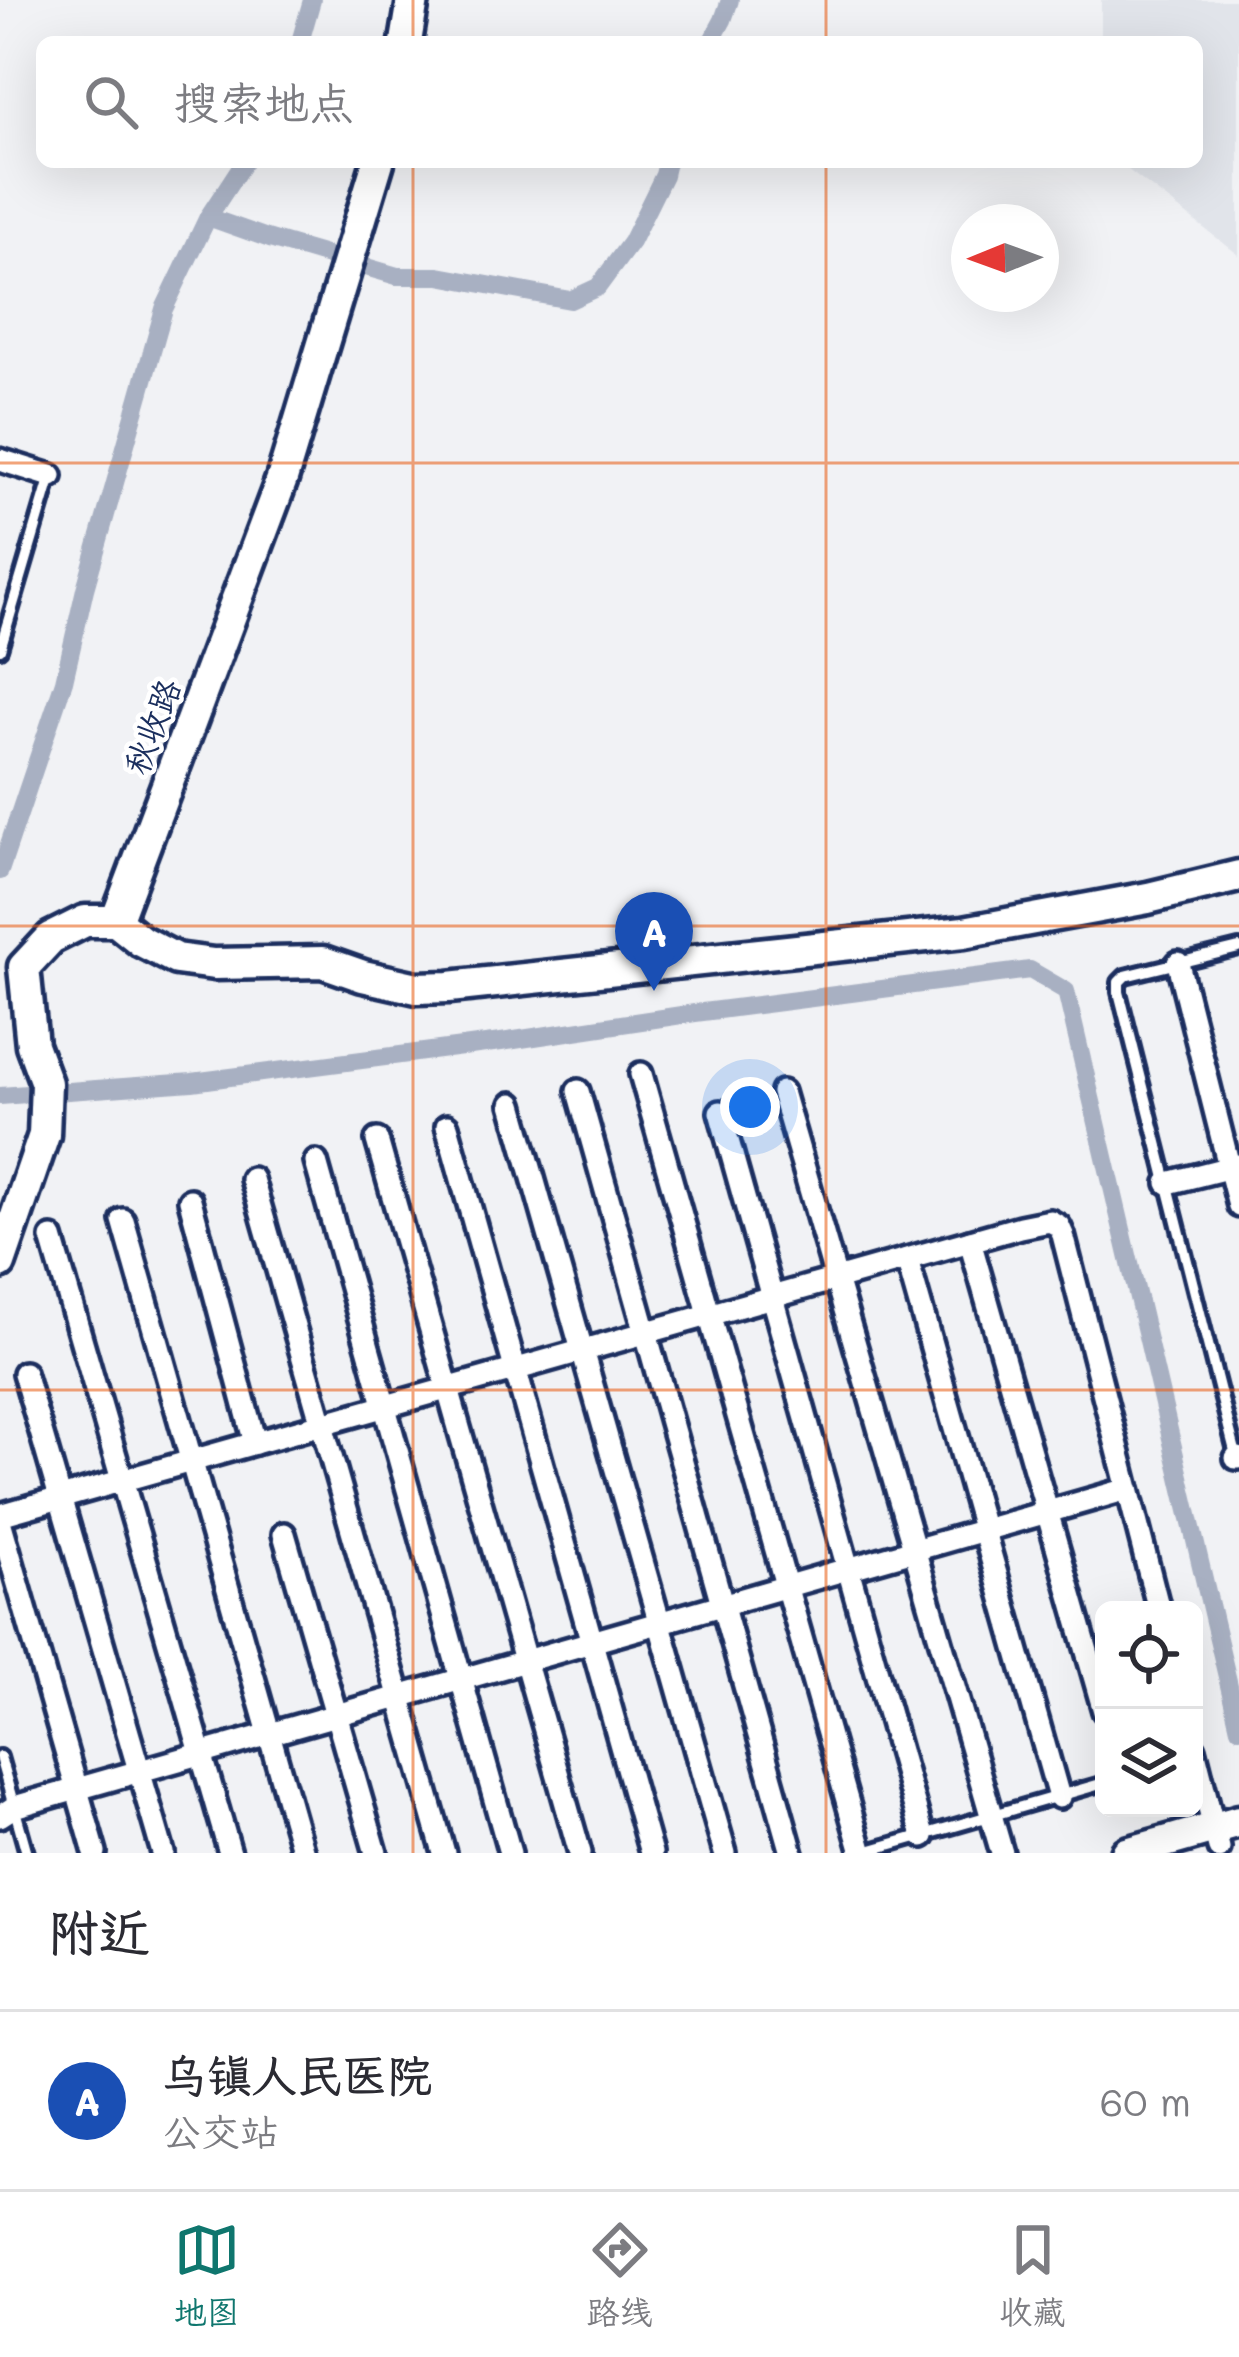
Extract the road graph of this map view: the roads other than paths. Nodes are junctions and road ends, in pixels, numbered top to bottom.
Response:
1 (413, 0) edge
2 (407, 36) edge
3 (376, 168) edge
4 (0, 460) edge
5 (51, 476) joint
6 (0, 650) edge
7 (1239, 876) edge
8 (116, 921) junction
9 (1239, 948) edge
10 (1178, 963) junction
11 (14, 1017) edge
12 (641, 1074) dead end
13 (578, 1091) dead end
14 (782, 1092) dead end
15 (512, 1104) dead end
16 (720, 1112) dead end
17 (447, 1126) dead end
18 (377, 1140) dead end
19 (316, 1162) dead end
20 (1234, 1166) edge
21 (252, 1179) dead end
22 (1168, 1183) junction
23 (190, 1200) dead end
24 (1239, 1206) edge
25 (123, 1220) dead end
26 (52, 1238) dead end
27 (970, 1241) junction
28 (907, 1259) junction
29 (0, 1263) edge
30 (836, 1279) junction
31 (772, 1297) junction
32 (709, 1315) junction
33 (646, 1333) junction
34 (582, 1350) junction
35 (515, 1370) junction
36 (24, 1373) dead end
37 (448, 1388) junction
38 (384, 1406) junction
39 (322, 1424) junction
40 (255, 1443) junction
41 (191, 1461) junction
42 (1238, 1462) edge
43 (122, 1480) junction
44 (1128, 1489) junction
45 (60, 1498) junction
46 (1047, 1513) junction
47 (0, 1518) edge
48 (984, 1531) junction
49 (284, 1534) dead end
50 (914, 1550) junction
51 (848, 1569) junction
52 (786, 1587) junction
53 (1157, 1601) edge
54 (723, 1605) junction
55 (660, 1623) junction
56 (592, 1642) junction
57 (526, 1661) junction
58 (461, 1680) junction
59 (400, 1697) junction
60 (1103, 1709) edge
61 (336, 1716) junction
62 (269, 1735) junction
63 (201, 1754) junction
64 (0, 1757) edge
65 (139, 1772) junction
66 (1203, 1779) edge
67 (1095, 1787) edge
68 (77, 1790) junction
69 (1059, 1797) junction
70 (7, 1812) edge
71 (991, 1816) junction
72 (922, 1836) junction
73 (1222, 1838) edge
74 (27, 1853) edge
75 (95, 1853) edge
76 (163, 1853) edge
77 (230, 1853) edge
78 (303, 1853) edge
79 (376, 1853) edge
80 (444, 1853) edge
81 (510, 1853) edge
82 (580, 1853) edge
83 (651, 1853) edge
84 (725, 1853) edge
85 (792, 1853) edge
86 (862, 1853) edge
87 (1002, 1853) edge
88 (1127, 1853) edge

1 - 2 street
3 - 8 street, 秋收路
4 - 5 street
5 - 6 lane
7 - 8 street
8 - 11 street
9 - 10 lane
10 - 20 street
10 - 22 lane
11 - 29 street
12 - 32 street
13 - 33 street
14 - 30 street
15 - 34 street
16 - 31 street
17 - 35 street
18 - 37 street
19 - 38 street
20 - 22 street
20 - 24 street
21 - 39 street
22 - 42 lane
23 - 40 street
25 - 41 street
26 - 43 street
27 - 28 street
27 - 44 street
27 - 46 street
28 - 30 street
28 - 48 street
30 - 31 street
30 - 50 street
31 - 32 street
31 - 51 street
32 - 33 street
32 - 52 street
33 - 34 street
33 - 54 street
34 - 35 street
34 - 55 street
35 - 37 street
35 - 56 street
36 - 45 street
37 - 38 street
37 - 57 street
38 - 39 street
38 - 58 street
39 - 40 street
39 - 59 street
40 - 41 street
41 - 43 street
41 - 62 street
43 - 45 street
43 - 63 street
44 - 46 street
44 - 53 street
45 - 47 street
45 - 65 street
46 - 48 street
46 - 60 street
47 - 68 street
48 - 50 street
48 - 69 street
49 - 61 street
50 - 51 street
50 - 71 street
51 - 52 street
51 - 72 street
52 - 54 street
52 - 86 street
54 - 55 street
54 - 85 street
55 - 56 street
55 - 84 street
56 - 57 street
56 - 83 street
57 - 58 street
57 - 82 street
58 - 59 street
58 - 81 street
59 - 61 street
59 - 80 street
61 - 62 street
61 - 79 street
62 - 63 street
62 - 78 street
63 - 65 street
63 - 77 street
64 - 70 lane
65 - 68 street
65 - 76 street
66 - 73 street
67 - 69 lane
68 - 70 street
68 - 75 street
69 - 71 lane
70 - 74 lane
71 - 72 lane
71 - 87 street
72 - 86 lane
73 - 88 street

